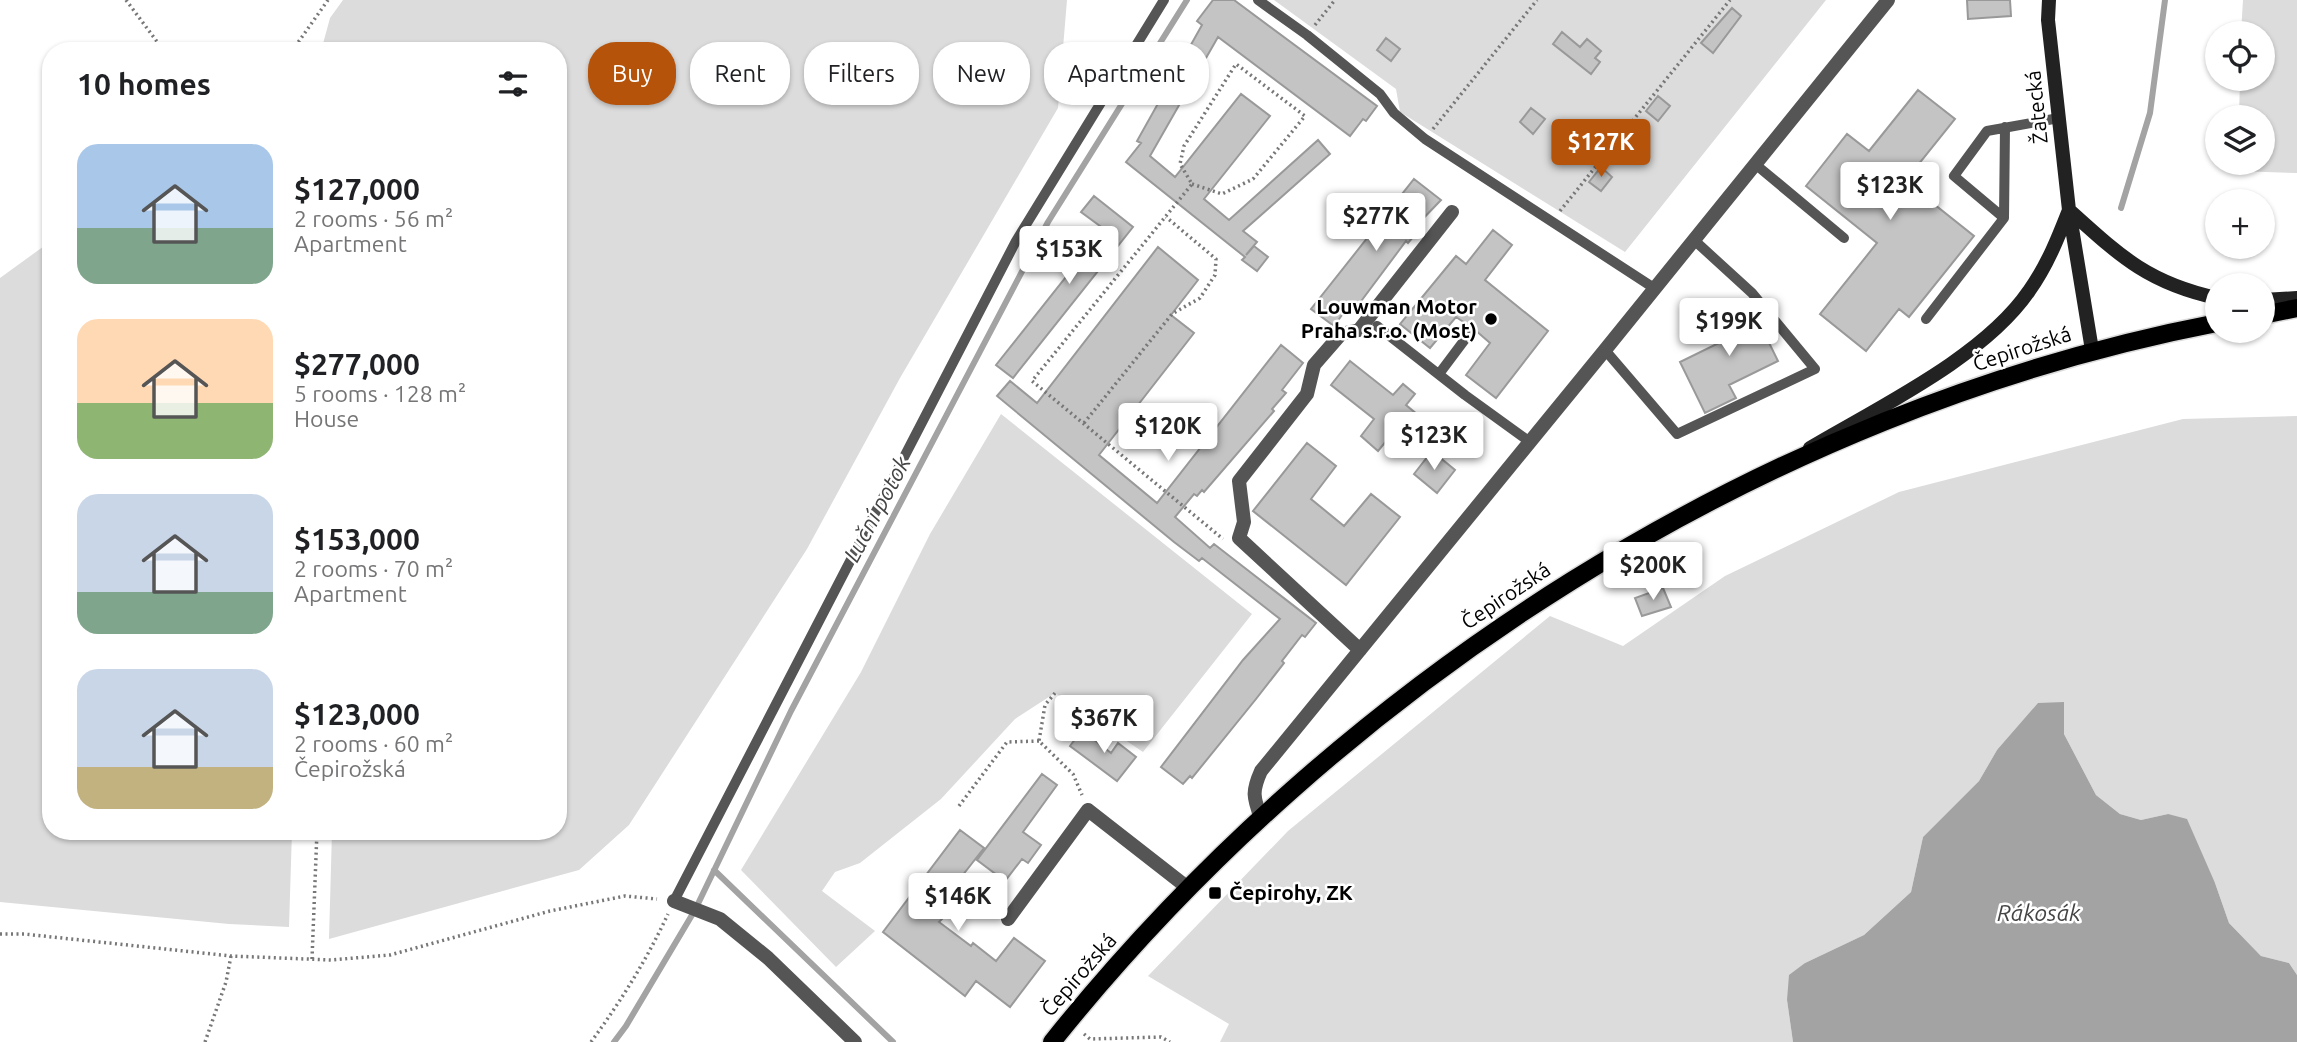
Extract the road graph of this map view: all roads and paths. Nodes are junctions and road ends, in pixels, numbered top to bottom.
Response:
1 (126, 0) edge
2 (328, 0) edge
3 (1164, 0) edge
4 (1258, 0) edge
5 (1335, 0) edge
6 (1537, 0) edge
7 (1730, 0) edge
8 (1888, 0) edge
9 (2049, 0) edge
10 (1307, 35) junction
11 (157, 42) edge
12 (298, 42) edge
13 (2059, 118) junction
14 (2005, 127) junction
15 (1425, 139) junction
16 (1755, 164) junction
17 (1192, 184) junction
18 (2069, 210) junction
19 (1452, 212) dead end
20 (1166, 217) junction
21 (2004, 218) junction
22 (1552, 221) junction
23 (1844, 238) dead end
24 (1694, 240) junction
25 (1654, 288) junction
26 (2205, 296) edge
27 (2297, 298) edge
28 (2275, 299) edge
29 (2297, 308) edge
30 (2275, 312) edge
31 (1926, 319) dead end
32 (1377, 326) dead end
33 (2205, 326) edge
34 (1469, 334) dead end
35 (1605, 350) junction
36 (2092, 350) junction
37 (1439, 374) junction
38 (1084, 424) junction
39 (1530, 442) junction
40 (1762, 476) junction
41 (1239, 538) junction
42 (1360, 650) junction
43 (1055, 693) dead end
44 (1039, 741) junction
45 (959, 806) dead end
46 (1088, 810) junction
47 (1261, 818) junction
48 (317, 840) edge
49 (1188, 888) junction
50 (674, 901) junction
51 (1007, 919) dead end
52 (0, 934) edge
53 (230, 956) junction
54 (312, 960) junction
55 (1067, 1022) junction
56 (205, 1042) edge
57 (591, 1042) edge
58 (855, 1042) edge
59 (1052, 1042) edge
60 (1170, 1042) edge

1 - 11 path
2 - 12 path
3 - 50 lane
4 - 10 lane
5 - 10 path
6 - 15 path
7 - 22 path
8 - 16 street
9 - 13 street, Žatecká
10 - 15 lane
13 - 14 lane
13 - 18 street, Žatecká
14 - 21 lane
14 - 21 lane
15 - 22 lane
16 - 23 lane
16 - 24 street
17 - 17 path
17 - 20 path
18 - 26 street
18 - 36 street, Žatecká
18 - 40 street
19 - 41 street
20 - 38 path
20 - 38 path
21 - 31 lane
22 - 25 lane
24 - 25 street
24 - 35 lane
25 - 35 street
27 - 28 street
29 - 30 main road
32 - 37 lane
33 - 36 main road, Čepirožská
34 - 37 lane
35 - 39 street
36 - 40 main road, Čepirožská
37 - 39 lane
38 - 41 path
39 - 42 street
40 - 47 main road, Čepirožská
41 - 42 street
42 - 47 street
43 - 44 path
44 - 45 path
44 - 46 path
46 - 49 street
46 - 51 street
47 - 49 main road, Čepirožská
48 - 54 path
49 - 55 main road, Čepirožská
50 - 54 path
50 - 57 path
50 - 58 street
52 - 53 path
53 - 54 path
53 - 56 path
55 - 59 main road, Čepirožská
55 - 60 path

